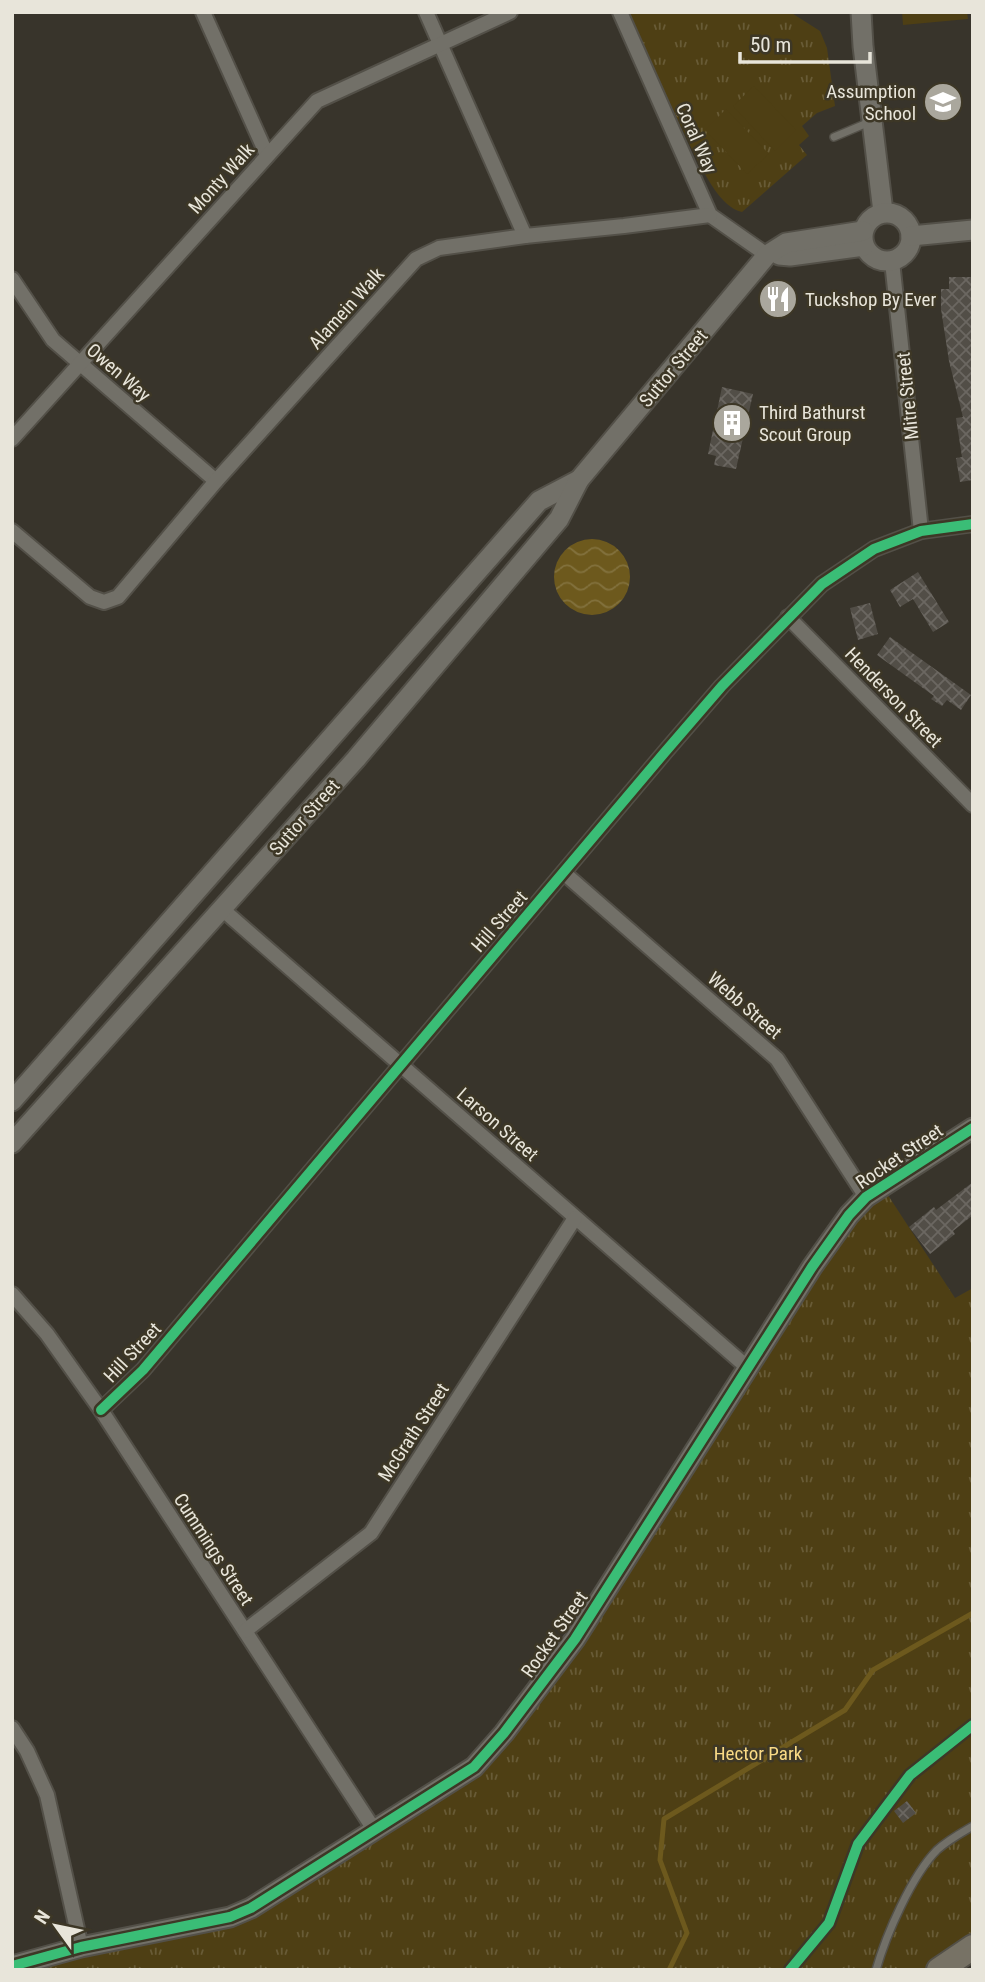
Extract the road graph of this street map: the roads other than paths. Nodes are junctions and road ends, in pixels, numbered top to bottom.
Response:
1 (203, 12) edge
2 (426, 12) edge
3 (510, 12) edge
4 (620, 12) edge
5 (861, 12) edge
6 (440, 45) junction
7 (872, 121) junction
8 (834, 137) dead end
9 (267, 155) junction
10 (883, 212) junction
11 (710, 215) junction
12 (973, 230) edge
13 (525, 236) junction
14 (911, 236) junction
15 (863, 239) junction
16 (767, 255) junction
17 (892, 261) junction
18 (12, 279) edge
19 (81, 364) junction
20 (12, 439) edge
21 (579, 480) junction
22 (216, 481) junction
23 (973, 524) edge
24 (12, 531) edge
25 (920, 531) junction
26 (788, 617) junction
27 (970, 799) edge
28 (564, 873) junction
29 (222, 909) junction
30 (400, 1064) junction
31 (12, 1101) edge
32 (973, 1128) edge
33 (12, 1143) edge
34 (866, 1197) junction
35 (575, 1218) junction
36 (12, 1294) edge
37 (748, 1368) junction
38 (101, 1410) junction
39 (245, 1632) junction
40 (12, 1728) edge
41 (973, 1825) edge
42 (375, 1831) junction
43 (81, 1947) junction
44 (973, 1947) edge
45 (12, 1966) edge
46 (876, 1970) edge
47 (939, 1970) edge

1 - 9 street
2 - 6 street
3 - 6 street, Monty Walk
4 - 11 street, Coral Way
5 - 7 main road
6 - 9 street, Monty Walk
6 - 13 street
7 - 8 lane
7 - 10 main road
9 - 19 street, Monty Walk
10 - 14 main road
10 - 15 main road
11 - 13 street, Alamein Walk
11 - 16 street
12 - 14 main road
13 - 22 street, Alamein Walk
14 - 17 main road
15 - 16 main road, Suttor Street
15 - 17 main road
16 - 21 main road, Suttor Street
17 - 25 street, Mitre Street
18 - 19 street, Owen Way
19 - 20 street, Monty Walk
19 - 22 street, Owen Way
21 - 29 main road, Suttor Street
21 - 31 main road, Suttor Street
22 - 24 street, Alamein Walk
23 - 25 street, Hill Street
25 - 26 street, Hill Street
26 - 27 street, Henderson Street
26 - 28 street, Hill Street
28 - 30 street, Hill Street
28 - 34 street, Webb Street
29 - 30 street, Larson Street
29 - 33 main road, Suttor Street
30 - 35 street, Larson Street
30 - 38 street, Hill Street
32 - 34 main road, Rocket Street
34 - 37 main road, Rocket Street
35 - 37 street, Larson Street
35 - 39 street, McGrath Street
36 - 38 street, Cummings Street
37 - 42 main road, Rocket Street
38 - 39 street, Cummings Street
39 - 42 street, Cummings Street
40 - 43 street
41 - 46 lane
42 - 43 main road, Rocket Street
43 - 45 main road, Rocket Street
44 - 47 highway

